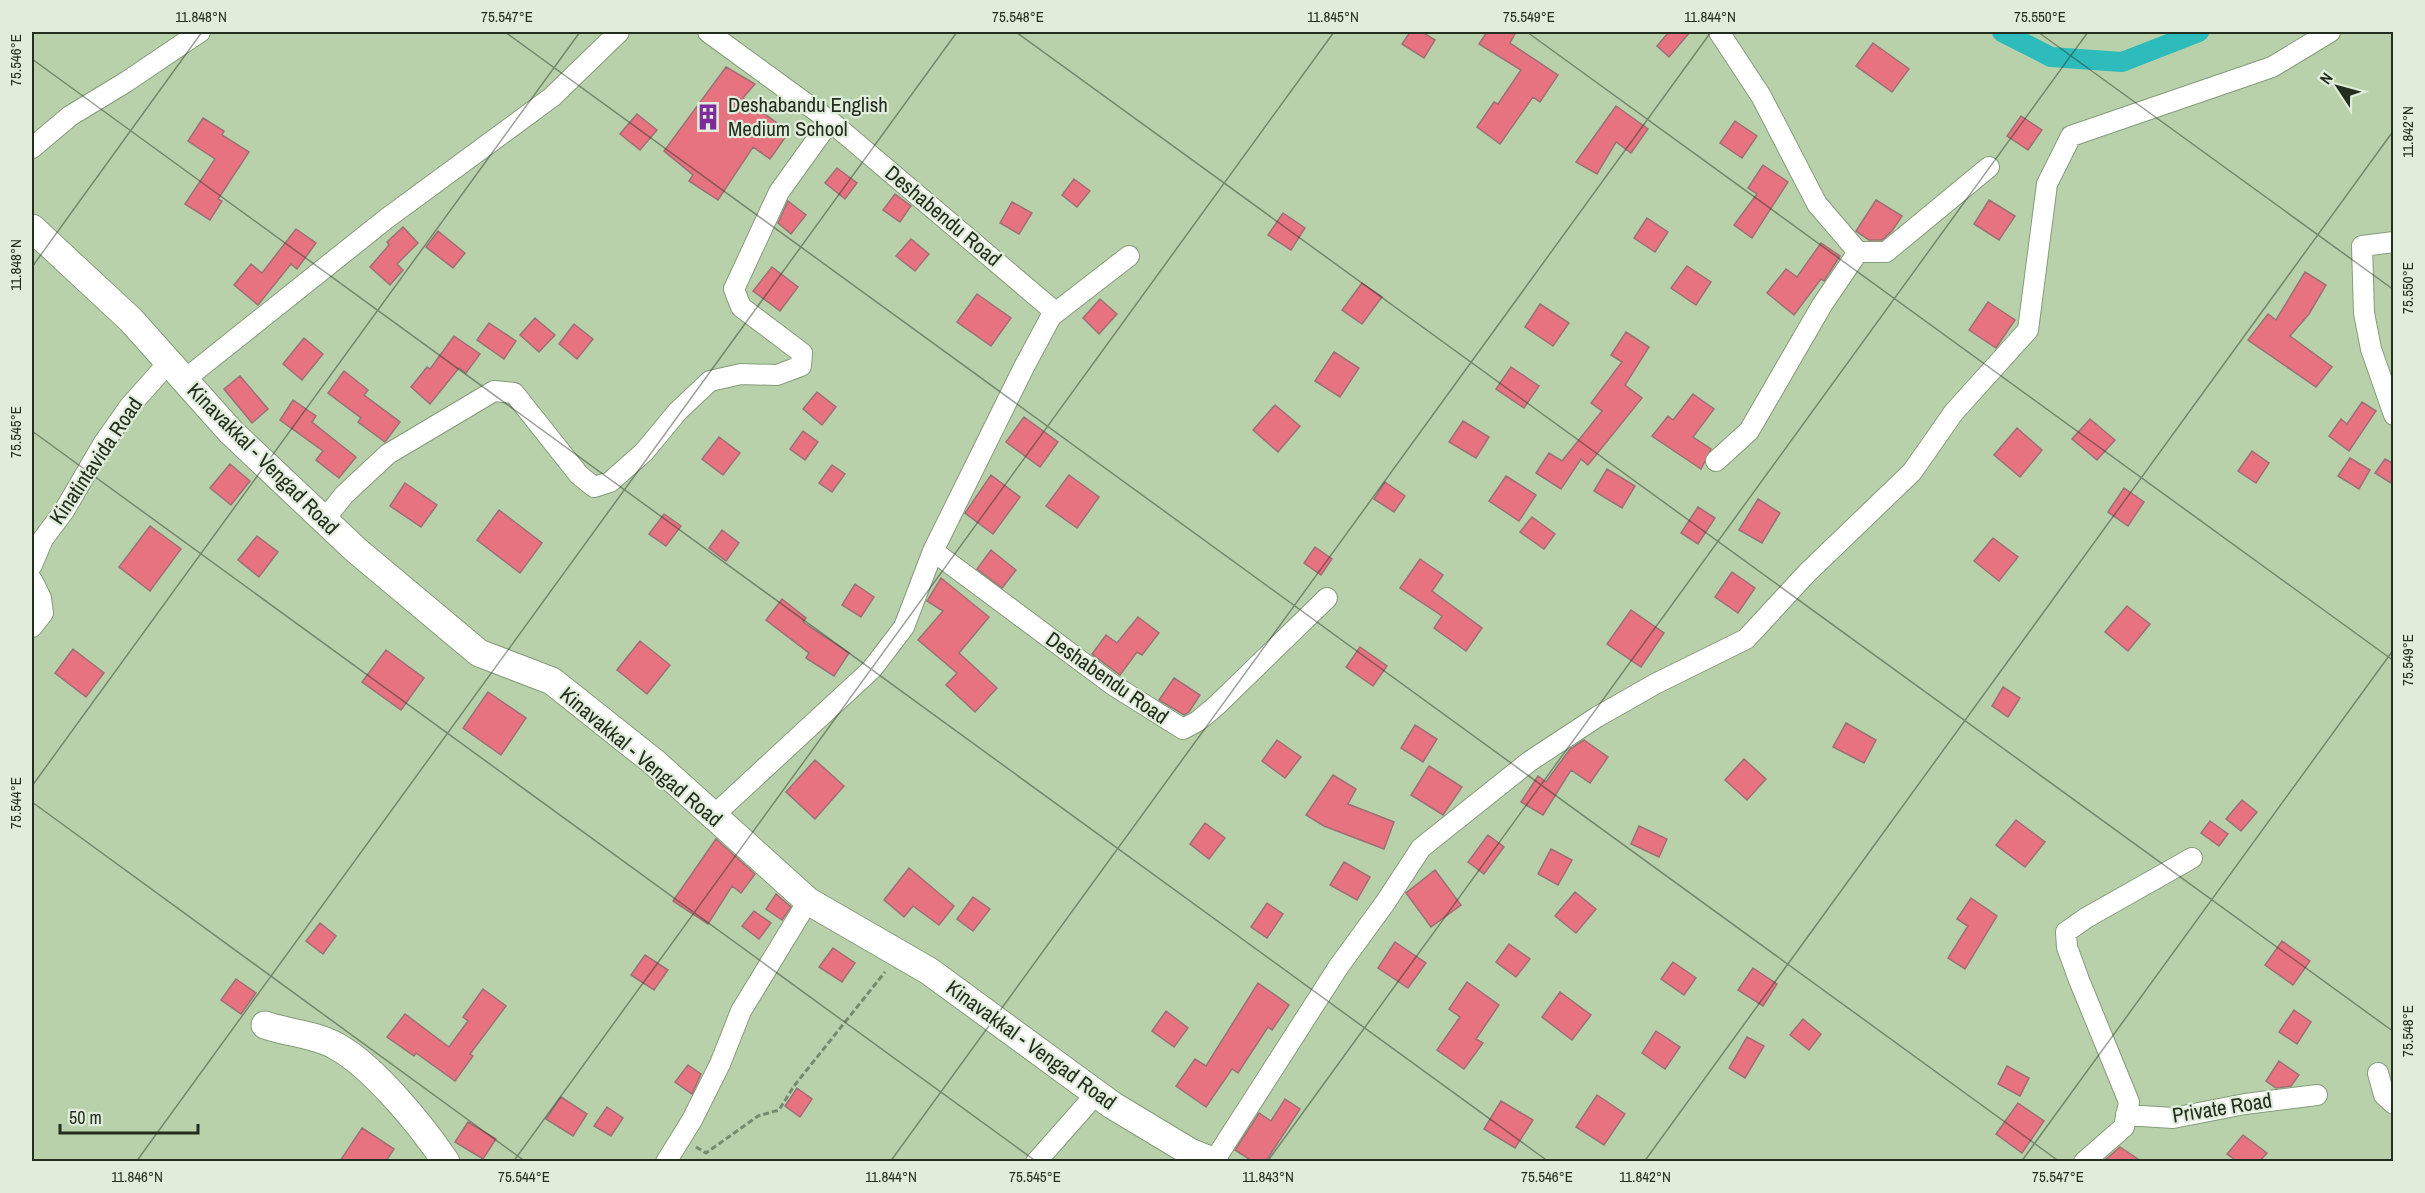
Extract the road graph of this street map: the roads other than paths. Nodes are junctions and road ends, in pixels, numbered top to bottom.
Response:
1 (200, 32) edge
2 (619, 32) edge
3 (708, 32) edge
4 (1719, 32) edge
5 (2330, 32) edge
6 (830, 121) junction
7 (32, 148) edge
8 (1989, 167) dead end
9 (32, 228) edge
10 (2394, 242) edge
11 (1858, 252) junction
12 (1129, 256) dead end
13 (1054, 314) junction
14 (176, 371) junction
15 (2394, 415) edge
16 (1716, 461) dead end
17 (324, 520) junction
18 (933, 551) junction
19 (32, 565) edge
20 (32, 580) edge
21 (1327, 598) dead end
22 (32, 627) edge
23 (713, 816) junction
24 (2192, 858) dead end
25 (808, 901) junction
26 (265, 1025) dead end
27 (2378, 1073) dead end
28 (1096, 1094) junction
29 (2317, 1095) dead end
30 (2394, 1104) edge
31 (2126, 1115) junction
32 (446, 1161) edge
33 (666, 1161) edge
34 (1036, 1161) edge
35 (1215, 1161) edge
36 (2084, 1161) edge

1 - 7 street
2 - 14 street, Kinatintavida Road
3 - 6 street, Deshabendu Road
4 - 11 street
5 - 35 street
6 - 13 street, Deshabendu Road
6 - 17 street
8 - 11 street
9 - 14 main road, Kinavakkal - Vengad Road
10 - 15 street
11 - 16 street
12 - 13 street
13 - 18 street
14 - 17 main road, Kinavakkal - Vengad Road
14 - 19 street, Kinatintavida Road
17 - 23 main road, Kinavakkal - Vengad Road
18 - 21 street, Deshabendu Road
18 - 23 street
20 - 22 street
23 - 25 main road, Kinavakkal - Vengad Road
24 - 31 street
25 - 28 main road, Kinavakkal - Vengad Road
25 - 33 street
26 - 32 main road
27 - 30 street
28 - 34 street
28 - 35 main road, Kinavakkal - Vengad Road
29 - 31 street, Private Road
31 - 36 street

